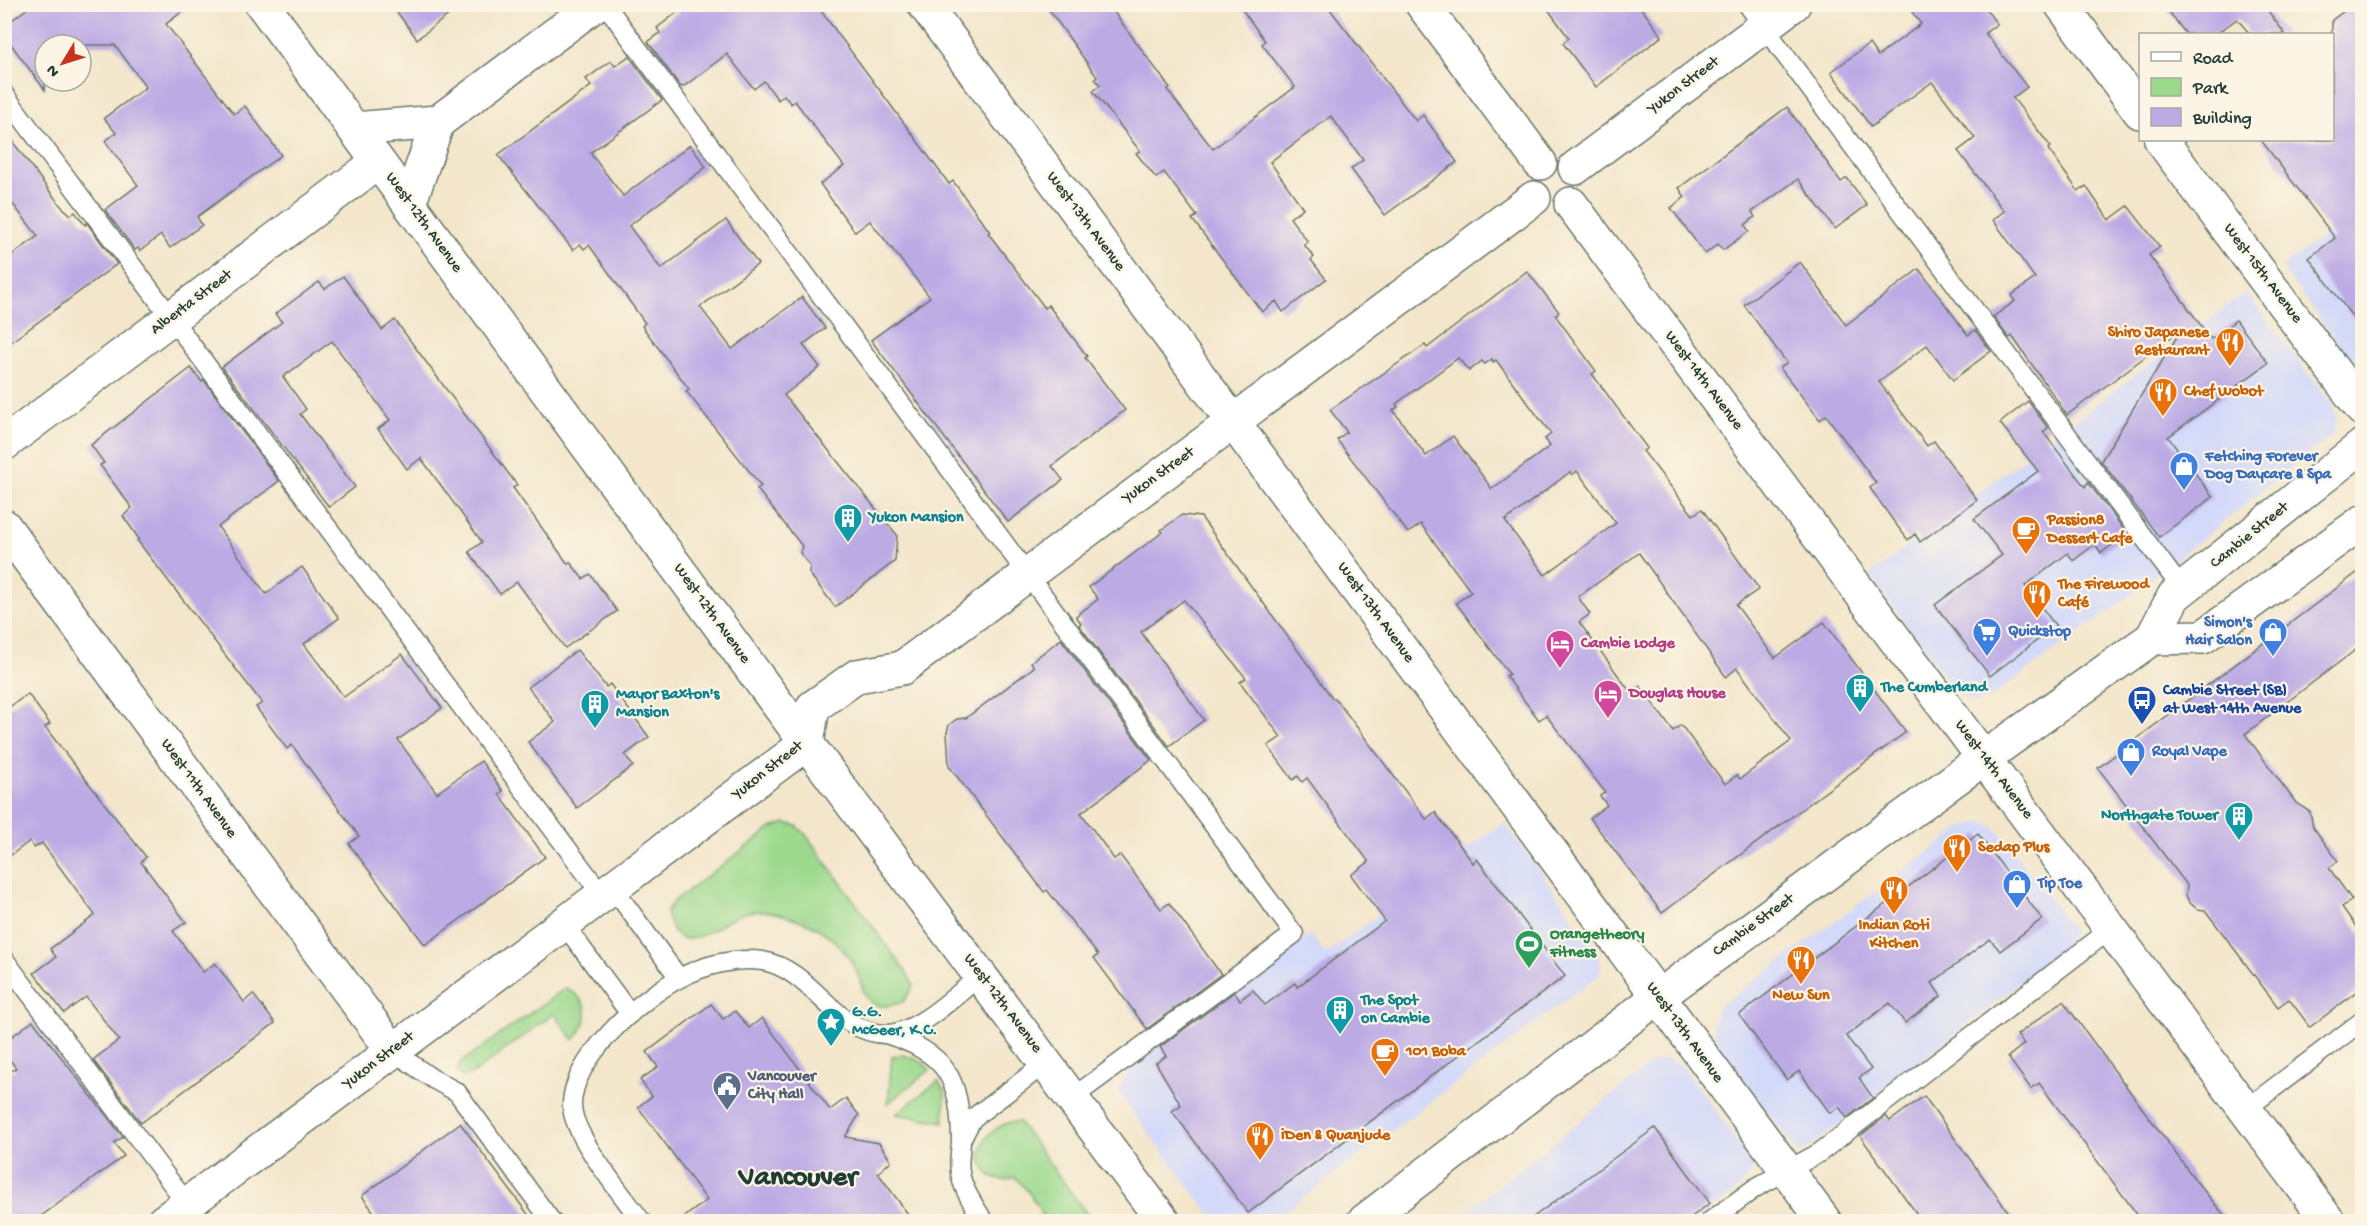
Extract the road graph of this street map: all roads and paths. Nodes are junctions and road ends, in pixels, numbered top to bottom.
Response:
1 (262, 4) edge
2 (596, 4) edge
3 (605, 4) edge
4 (924, 4) edge
5 (1422, 4) edge
6 (1794, 4) edge
7 (2061, 4) edge
8 (1755, 16) edge
9 (4, 94) edge
10 (2139, 111) edge
11 (438, 122) junction
12 (354, 129) junction
13 (2162, 141) edge
14 (378, 162) junction
15 (1540, 163) junction
16 (1575, 168) junction
17 (1534, 198) junction
18 (409, 204) junction
19 (1571, 204) junction
20 (173, 317) junction
21 (2362, 409) edge
22 (1233, 421) junction
23 (4, 444) edge
24 (2362, 446) edge
25 (2362, 522) edge
26 (4, 526) edge
27 (1027, 574) junction
28 (2182, 589) junction
29 (2152, 638) junction
30 (807, 743) junction
31 (1983, 758) junction
32 (608, 892) junction
33 (564, 924) junction
34 (2111, 929) junction
35 (4, 959) edge
36 (981, 975) junction
37 (679, 978) junction
38 (1658, 997) junction
39 (630, 1014) junction
40 (2362, 1021) edge
41 (886, 1034) junction
42 (393, 1051) junction
43 (1046, 1063) junction
44 (1072, 1098) junction
45 (2246, 1109) junction
46 (961, 1140) junction
47 (1787, 1171) junction
48 (175, 1213) edge
49 (552, 1221) edge
50 (642, 1221) edge
51 (984, 1221) edge
52 (1164, 1221) edge
53 (1363, 1221) edge
54 (1709, 1221) edge
55 (1825, 1221) edge
56 (2329, 1221) edge

1 - 12 street, West 12th Avenue
2 - 11 street
3 - 27 lane
4 - 22 street, West 13th Avenue
5 - 15 street
6 - 8 street, Yukon Street
7 - 10 street
8 - 16 street, Yukon Street
8 - 28 lane
9 - 20 lane
11 - 12 street
11 - 18 street
12 - 14 street, West 12th Avenue
13 - 21 street, West 15th Avenue
14 - 18 street, West 12th Avenue
14 - 20 street, Alberta Street
15 - 16 street
15 - 17 street
16 - 19 street
17 - 19 street
17 - 22 street, Yukon Street
18 - 30 street, West 12th Avenue
19 - 31 street, West 14th Avenue
20 - 23 street, Alberta Street
20 - 32 lane
22 - 27 street, Yukon Street
22 - 38 street, West 13th Avenue
24 - 28 street, Cambie Street
25 - 29 street
26 - 42 street, West 11th Avenue
27 - 30 street, Yukon Street
27 - 44 lane
28 - 29 street, Cambie Street
29 - 31 street, Cambie Street
30 - 32 street, Yukon Street
30 - 36 street, West 12th Avenue
31 - 34 street, West 14th Avenue
31 - 38 street, Cambie Street
32 - 33 street, Yukon Street
32 - 37 lane
33 - 39 lane
33 - 42 street, Yukon Street
34 - 45 street, West 14th Avenue
34 - 47 lane
35 - 48 lane
36 - 41 lane
36 - 43 street, West 12th Avenue
37 - 39 lane
37 - 41 lane
38 - 47 street, West 13th Avenue
38 - 53 street, Cambie Street
39 - 50 lane
40 - 45 lane
41 - 46 lane
42 - 48 street, Yukon Street
42 - 49 lane
43 - 44 street, West 12th Avenue
43 - 46 lane
44 - 52 street, West 12th Avenue
45 - 56 street, West 14th Avenue
46 - 51 lane
47 - 54 lane
47 - 55 street, West 13th Avenue

